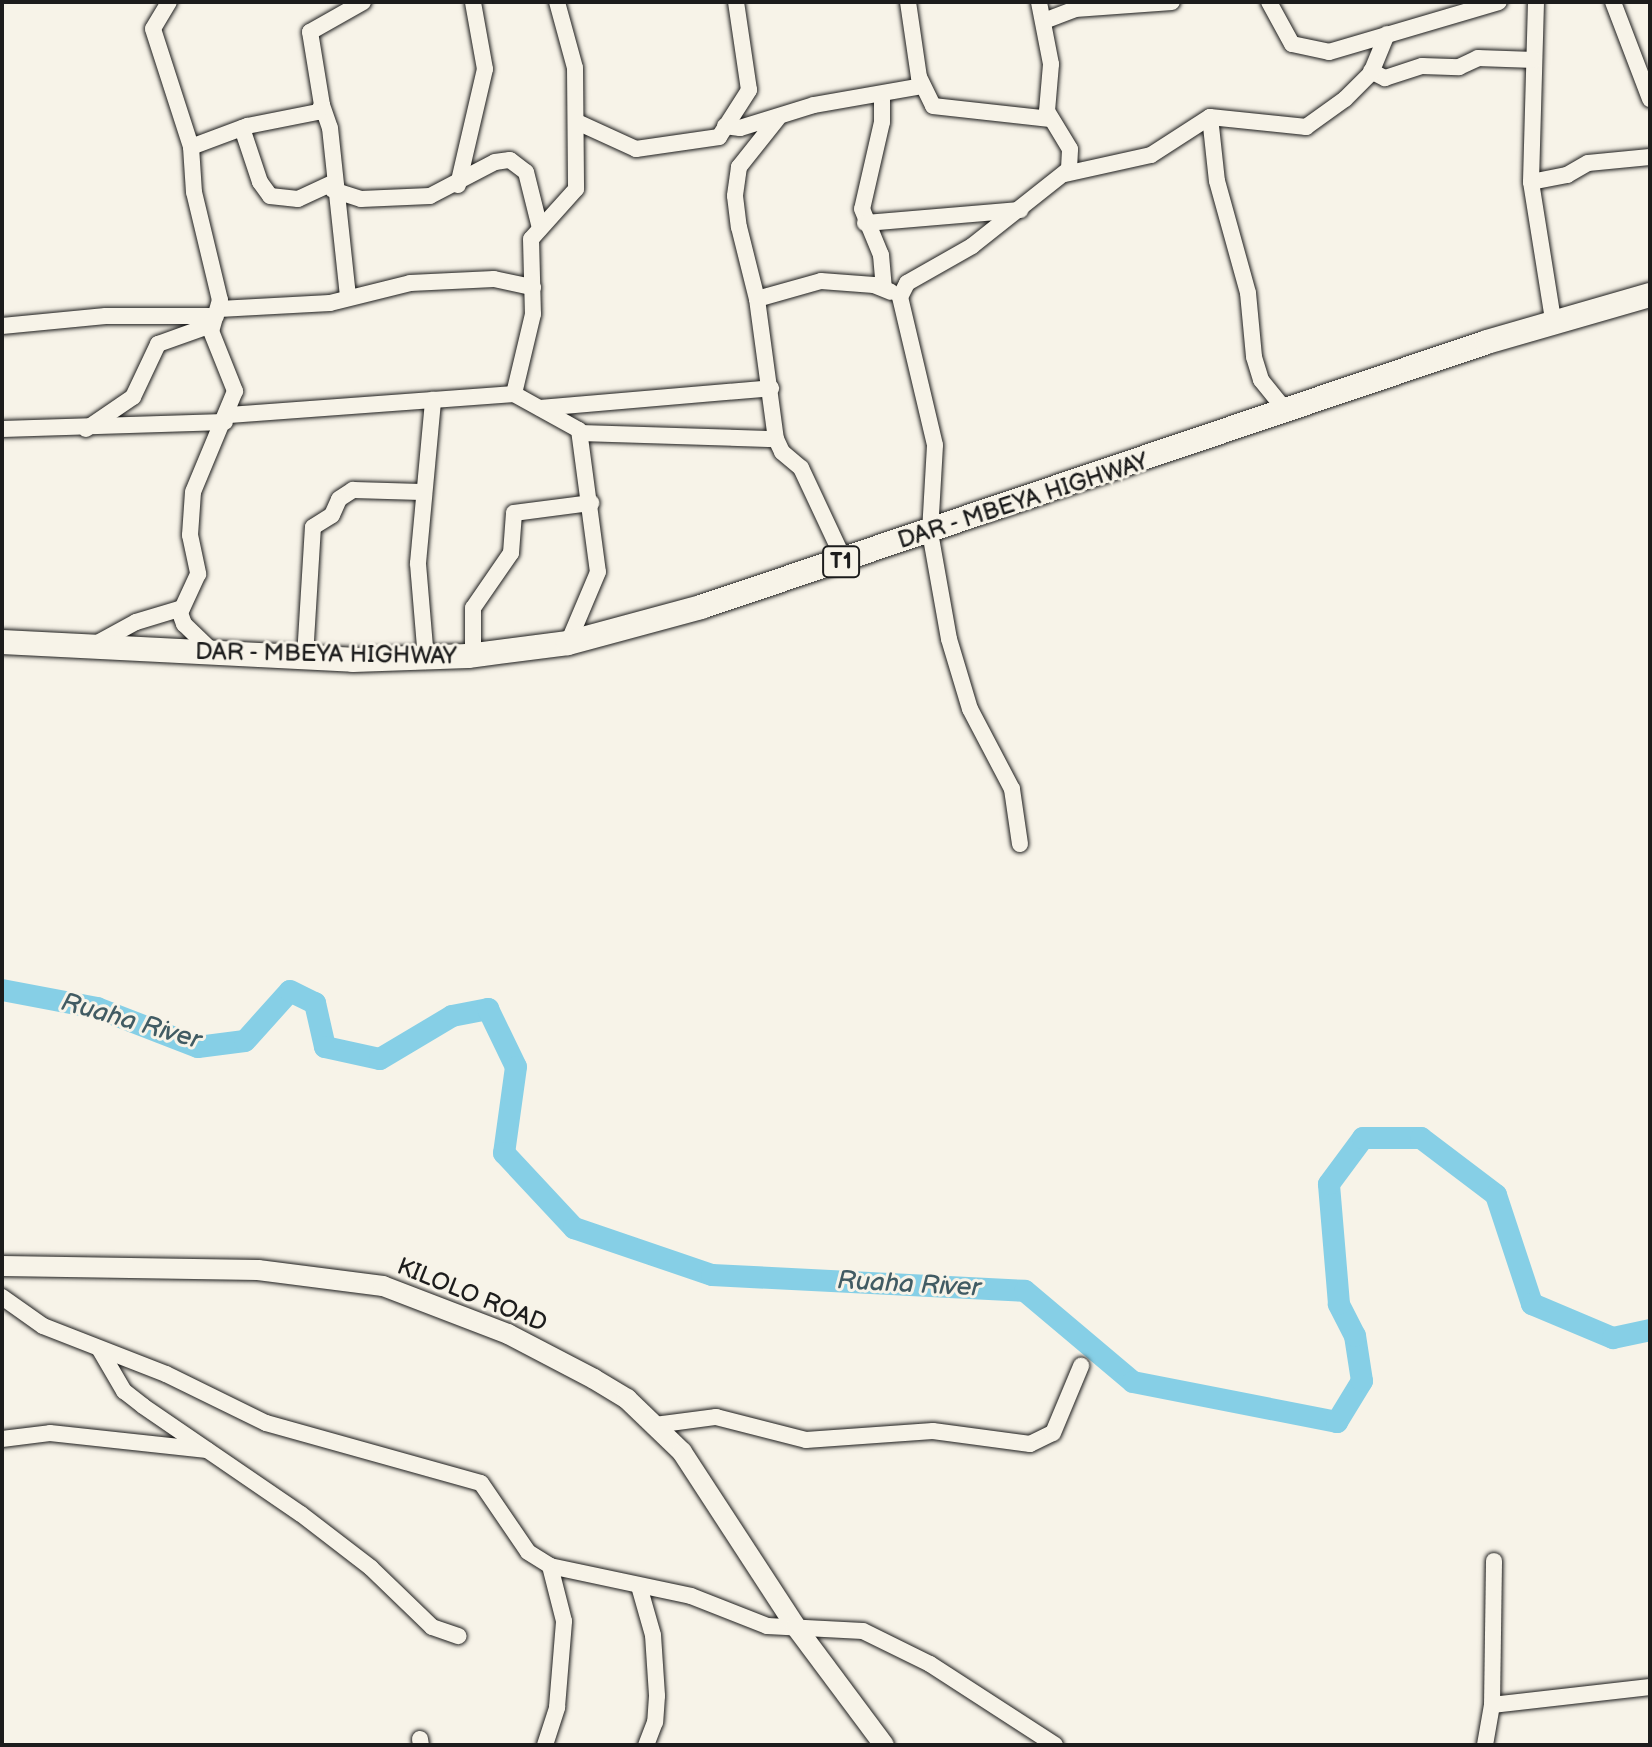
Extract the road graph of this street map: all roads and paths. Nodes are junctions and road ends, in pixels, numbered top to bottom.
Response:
1 (169, 2) edge
2 (363, 2) edge
3 (473, 2) edge
4 (557, 2) edge
5 (736, 2) edge
6 (908, 2) edge
7 (1039, 2) edge
8 (1172, 2) edge
9 (1269, 2) edge
10 (1499, 2) edge
11 (1536, 2) edge
12 (1613, 2) edge
13 (155, 9) edge
14 (1044, 21) junction
15 (1387, 34) junction
16 (1534, 60) junction
17 (1371, 71) junction
18 (922, 86) junction
19 (882, 95) junction
20 (1650, 99) edge
21 (322, 105) junction
22 (1210, 117) junction
23 (778, 118) junction
24 (1050, 119) junction
25 (577, 122) junction
26 (725, 126) junction
27 (242, 128) junction
28 (191, 147) junction
29 (1650, 157) edge
30 (1065, 174) junction
31 (1531, 182) junction
32 (458, 185) junction
33 (333, 186) junction
34 (1021, 210) junction
35 (865, 223) junction
36 (540, 228) junction
37 (533, 287) junction
38 (884, 288) junction
39 (1650, 295) edge
40 (348, 297) junction
41 (900, 297) junction
42 (757, 299) junction
43 (215, 317) junction
44 (1554, 325) junction
45 (2, 326) edge
46 (771, 388) junction
47 (514, 394) junction
48 (433, 400) junction
49 (539, 408) junction
50 (1285, 410) junction
51 (227, 418) junction
52 (2, 429) edge
53 (86, 429) junction
54 (580, 433) junction
55 (776, 439) junction
56 (422, 492) junction
57 (591, 503) junction
58 (930, 532) junction
59 (844, 560) junction
60 (182, 608) junction
61 (2, 642) edge
62 (568, 643) junction
63 (89, 647) junction
64 (213, 652) junction
65 (473, 655) junction
66 (305, 657) junction
67 (426, 659) junction
68 (1020, 844) dead end
69 (2, 1266) edge
70 (2, 1297) edge
71 (100, 1350) junction
72 (1081, 1366) dead end
73 (655, 1425) junction
74 (2, 1439) edge
75 (213, 1451) junction
76 (1494, 1561) dead end
77 (550, 1566) junction
78 (639, 1586) junction
79 (796, 1627) junction
80 (458, 1636) dead end
81 (1650, 1687) edge
82 (1492, 1705) junction
83 (545, 1745) edge
84 (646, 1745) edge
85 (884, 1745) edge
86 (1055, 1745) edge
87 (1485, 1745) edge

1 - 13 street
2 - 21 street
3 - 32 street
4 - 25 street
5 - 26 street
6 - 18 street
7 - 14 street
8 - 14 street
9 - 15 street
10 - 15 street
11 - 16 street
12 - 20 street
13 - 28 street
14 - 24 street
15 - 17 street
16 - 17 street
16 - 31 street
17 - 22 street
18 - 19 street
18 - 24 street
19 - 23 street
19 - 35 street
21 - 27 street
21 - 33 street
22 - 30 street
22 - 50 street
23 - 26 street
23 - 42 street
24 - 30 street
25 - 26 street
25 - 36 street
27 - 28 street
27 - 33 street
28 - 43 street
29 - 31 street
30 - 34 street
31 - 44 street
32 - 33 street
32 - 36 street
33 - 40 street
34 - 35 street
34 - 41 street
35 - 38 street
36 - 37 street
37 - 40 street
37 - 47 street
38 - 41 street
38 - 42 street
39 - 44 highway, DAR - MBEYA HIGHWAY / T1
40 - 43 street
41 - 58 street
42 - 46 street
43 - 45 street
43 - 51 street
43 - 53 street
44 - 50 highway, DAR - MBEYA HIGHWAY / T1
46 - 49 street
46 - 55 street
47 - 48 street
47 - 49 street
48 - 51 street
48 - 56 street
49 - 54 street
50 - 58 highway, DAR - MBEYA HIGHWAY / T1
51 - 53 street
51 - 60 street
52 - 53 street
54 - 55 street
54 - 57 street
55 - 59 street
56 - 66 street
56 - 67 street
57 - 62 street
57 - 65 street
58 - 59 highway, DAR - MBEYA HIGHWAY / T1
58 - 68 street
59 - 62 highway, DAR - MBEYA HIGHWAY / T1
60 - 63 street
60 - 64 street
61 - 63 highway, DAR - MBEYA HIGHWAY / T1
62 - 65 highway, DAR - MBEYA HIGHWAY / T1
63 - 64 highway, DAR - MBEYA HIGHWAY / T1
64 - 66 highway, DAR - MBEYA HIGHWAY / T1
65 - 67 highway, DAR - MBEYA HIGHWAY / T1
66 - 67 highway, DAR - MBEYA HIGHWAY / T1
69 - 73 main road, KILOLO ROAD
70 - 71 street
71 - 75 street
71 - 77 street
72 - 73 street
73 - 79 main road, KILOLO ROAD
74 - 75 street
75 - 80 street
76 - 82 street
77 - 78 street
77 - 83 street
78 - 79 street
78 - 84 street
79 - 85 main road, KILOLO ROAD
79 - 86 street
81 - 82 street
82 - 87 street

